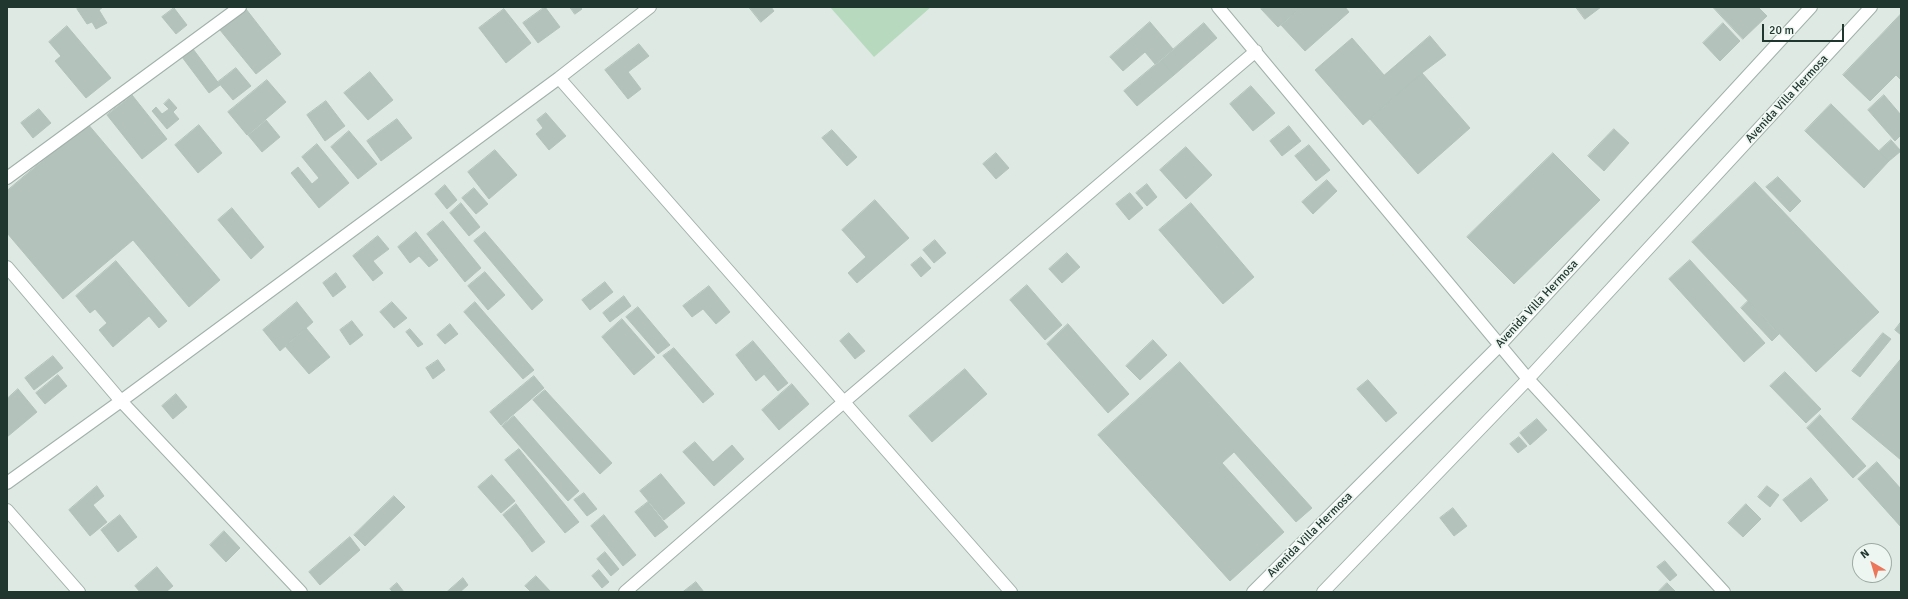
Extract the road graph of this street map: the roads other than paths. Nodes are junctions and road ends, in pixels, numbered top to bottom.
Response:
1 (240, 7) edge
2 (650, 7) edge
3 (1218, 7) edge
4 (1811, 7) edge
5 (1871, 7) edge
6 (1256, 51) junction
7 (558, 78) junction
8 (7, 178) edge
9 (7, 267) edge
10 (1499, 346) junction
11 (1528, 379) junction
12 (121, 401) junction
13 (845, 401) junction
14 (7, 483) edge
15 (7, 510) edge
16 (79, 592) edge
17 (301, 592) edge
18 (625, 592) edge
19 (1011, 592) edge
20 (1253, 592) edge
21 (1322, 592) edge
22 (1724, 592) edge

1 - 8 street
2 - 7 street
3 - 6 street
4 - 10 street, Avenida Villa Hermosa
5 - 11 street, Avenida Villa Hermosa
6 - 10 street
6 - 13 street
7 - 12 street
7 - 13 street
9 - 12 street
10 - 11 street
10 - 20 street, Avenida Villa Hermosa
11 - 21 street, Avenida Villa Hermosa
11 - 22 street
12 - 14 street
12 - 17 street
13 - 18 street
13 - 19 street
15 - 16 street

